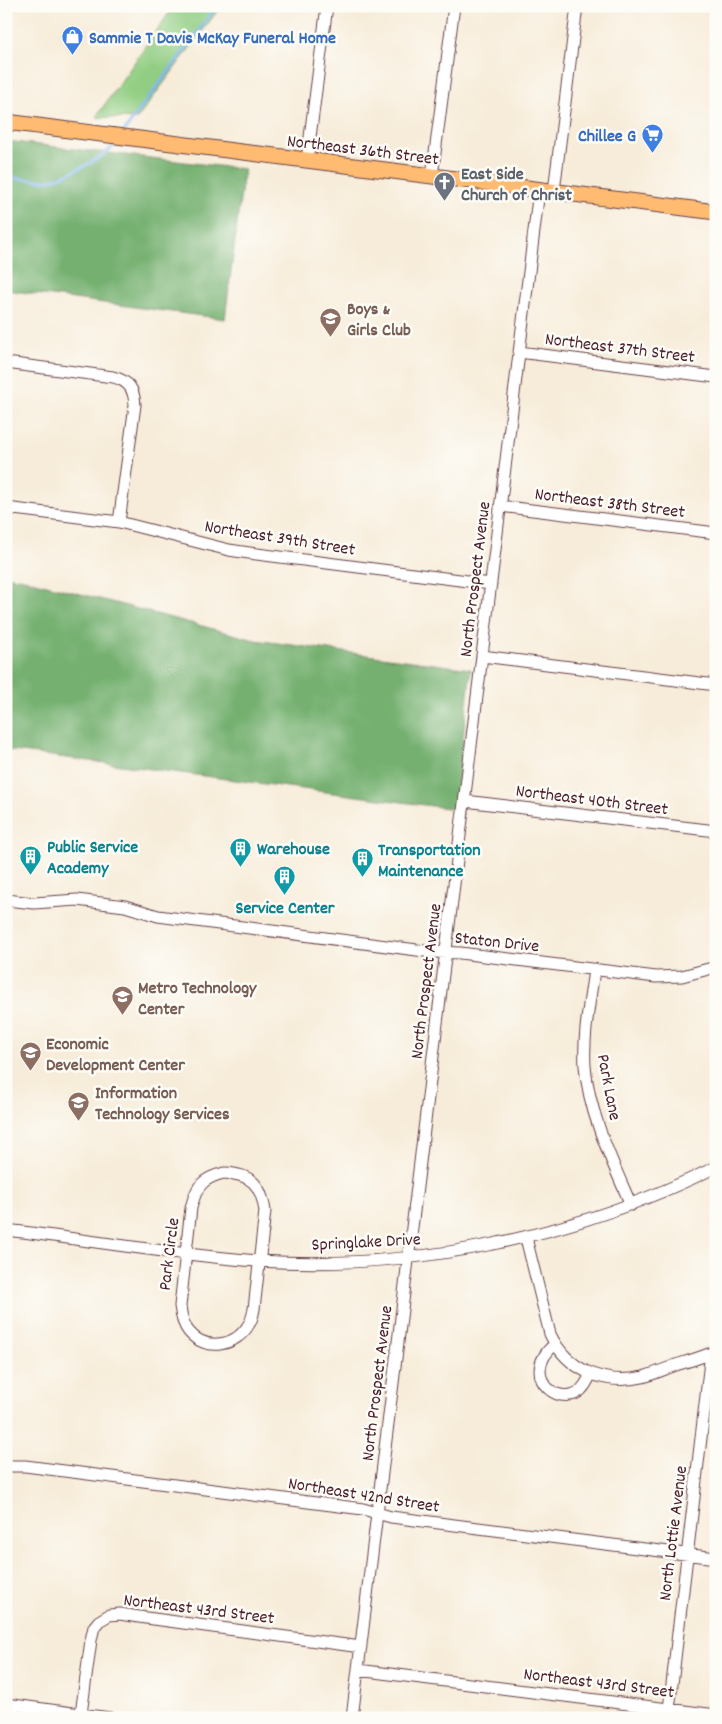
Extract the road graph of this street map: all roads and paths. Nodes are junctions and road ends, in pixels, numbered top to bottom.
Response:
1 (326, 6) edge
2 (454, 6) edge
3 (578, 6) edge
4 (6, 122) edge
5 (307, 160) junction
6 (432, 176) junction
7 (547, 190) junction
8 (716, 212) edge
9 (519, 352) junction
10 (6, 363) edge
11 (716, 377) edge
12 (500, 506) junction
13 (6, 508) edge
14 (120, 522) junction
15 (716, 533) edge
16 (491, 584) junction
17 (482, 656) junction
18 (716, 685) edge
19 (465, 801) junction
20 (716, 831) edge
21 (6, 900) edge
22 (446, 952) junction
23 (716, 967) edge
24 (594, 970) junction
25 (716, 1167) edge
26 (631, 1205) junction
27 (6, 1230) edge
28 (526, 1238) junction
29 (186, 1254) junction
30 (409, 1257) junction
31 (260, 1261) junction
32 (555, 1344) junction
33 (714, 1352) edge
34 (590, 1375) junction
35 (6, 1466) edge
36 (377, 1513) junction
37 (687, 1554) junction
38 (716, 1558) edge
39 (361, 1646) junction
40 (358, 1670) junction
41 (6, 1704) edge
42 (668, 1713) edge
43 (81, 1714) junction
44 (66, 1715) edge
45 (716, 1715) edge
46 (110, 1718) edge
47 (352, 1718) edge

1 - 5 street
2 - 6 street
3 - 7 street, North Prospect Avenue
4 - 5 main road, Northeast 36th Street
5 - 6 main road, Northeast 36th Street
6 - 7 main road, Northeast 36th Street
7 - 8 main road, Northeast 36th Street
7 - 9 street, North Prospect Avenue
9 - 11 street, Northeast 37th Street
9 - 12 street, North Prospect Avenue
10 - 14 street
12 - 15 street, Northeast 38th Street
12 - 16 street, North Prospect Avenue
13 - 14 street, Northeast 39th Street
14 - 16 street, Northeast 39th Street
16 - 17 street, North Prospect Avenue
17 - 18 street
17 - 19 street, North Prospect Avenue
19 - 20 street, Northeast 40th Street
19 - 22 street, North Prospect Avenue
21 - 22 street, Staton Drive
22 - 24 street, Staton Drive
22 - 30 street, North Prospect Avenue
23 - 24 street, Staton Drive
24 - 26 street, Park Lane
25 - 26 street, Springlake Drive
26 - 28 street, Springlake Drive
27 - 29 street, Springlake Drive
28 - 30 street, Springlake Drive
28 - 32 street
29 - 31 street, Springlake Drive
29 - 31 street, Park Circle
29 - 31 street, Park Circle
30 - 31 street, Springlake Drive
30 - 36 street, North Prospect Avenue
32 - 34 street
32 - 34 street
33 - 34 street
33 - 37 street, North Lottie Avenue
35 - 36 street, Northeast 42nd Street
36 - 37 street, Northeast 42nd Street
36 - 39 street, North Prospect Avenue
37 - 38 street, Northeast 42nd Street
37 - 42 street, North Lottie Avenue
39 - 40 street, North Prospect Avenue
39 - 43 street, Northeast 43rd Street
40 - 42 street, Northeast 43rd Street
40 - 47 street, North Prospect Avenue
41 - 44 street
42 - 45 street, Northeast 43rd Street
43 - 44 street
43 - 46 street

